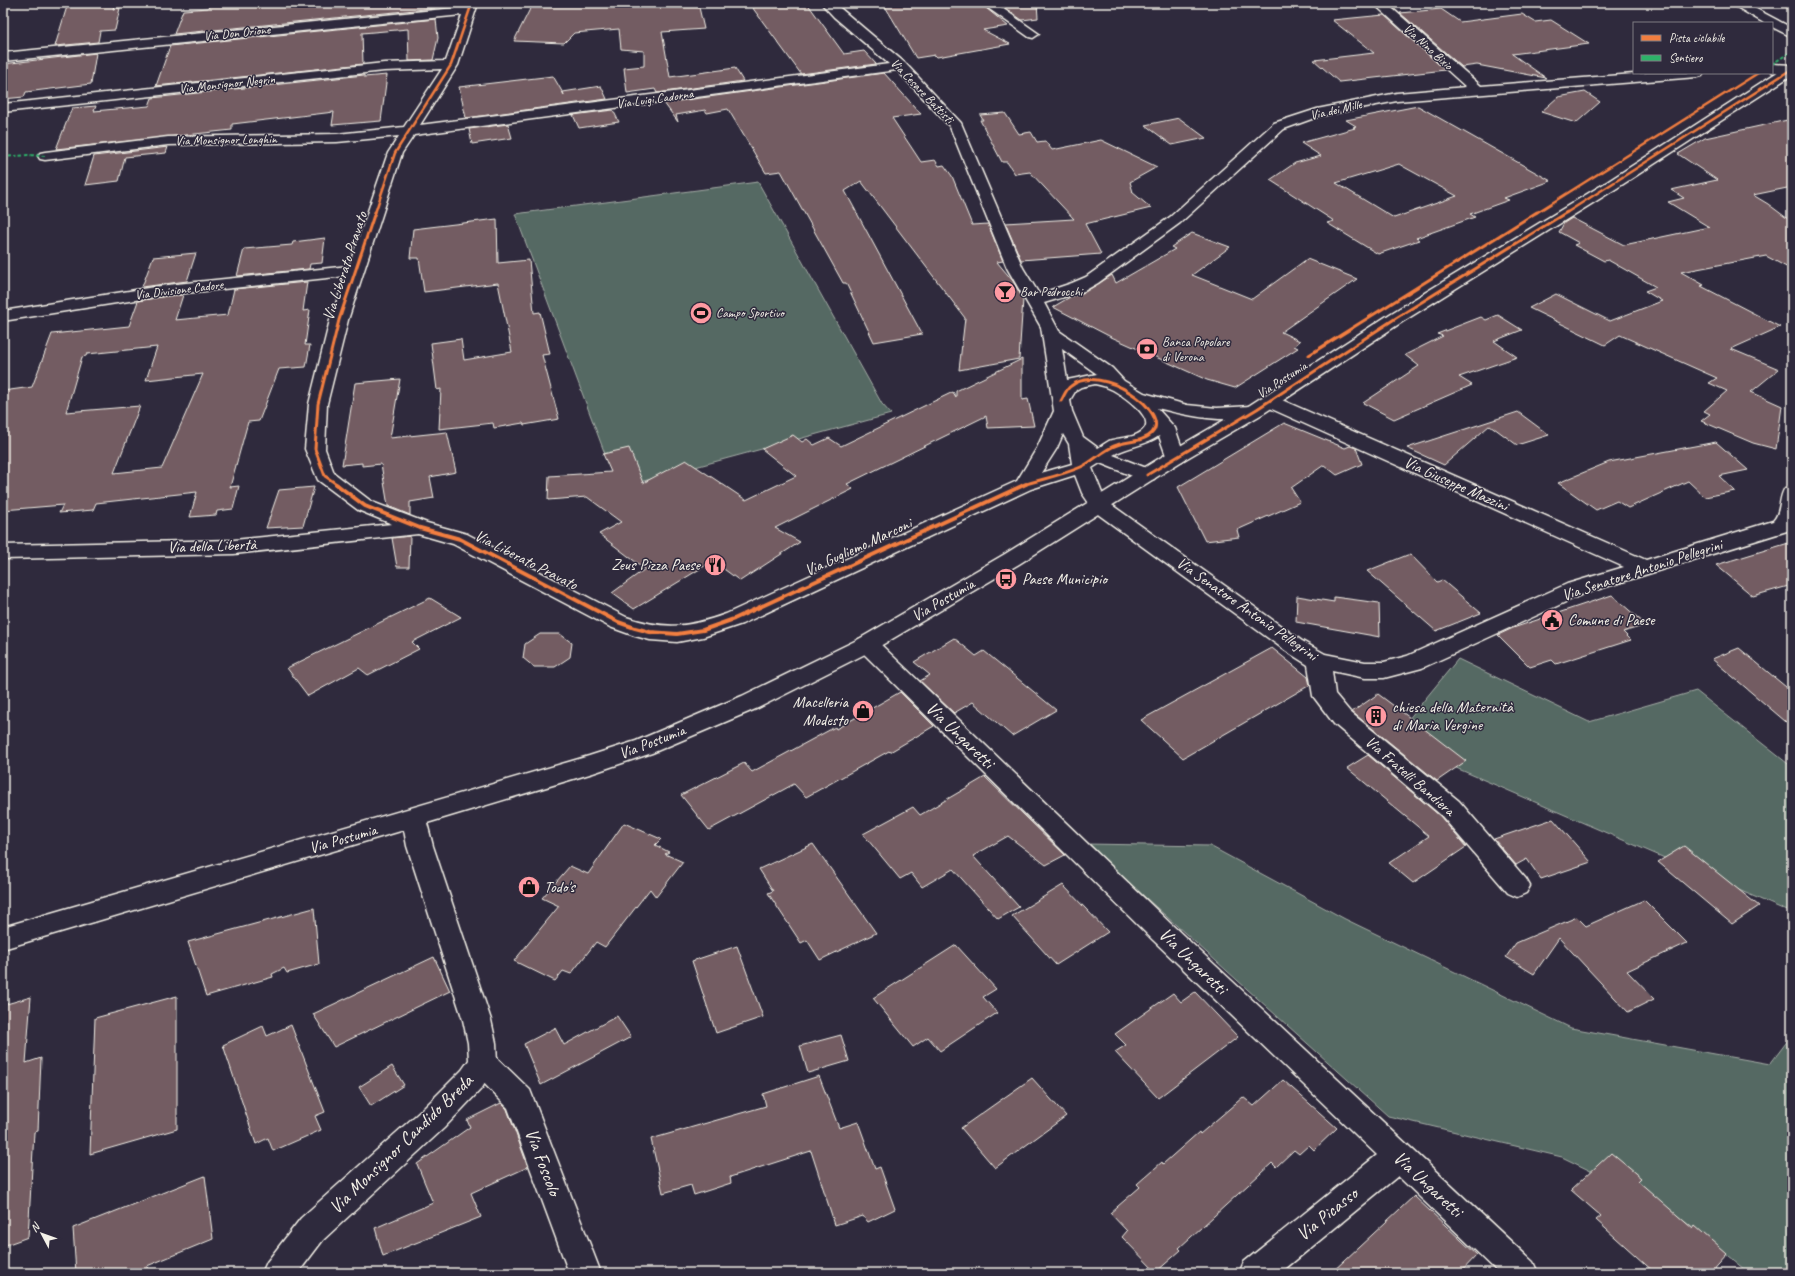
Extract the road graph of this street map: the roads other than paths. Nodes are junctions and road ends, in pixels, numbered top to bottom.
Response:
1 (828, 3) edge
2 (988, 3) edge
3 (1379, 3) edge
4 (1736, 3) edge
5 (472, 6) edge
6 (1771, 22) edge
7 (1773, 23) edge
8 (1792, 33) edge
9 (1033, 34) dead end
10 (3, 57) edge
11 (451, 65) junction
12 (900, 66) junction
13 (1773, 68) edge
14 (1792, 69) edge
15 (1685, 74) edge
16 (1478, 91) junction
17 (3, 108) edge
18 (409, 131) junction
19 (45, 156) dead end
20 (356, 270) junction
21 (1034, 301) junction
22 (3, 316) edge
23 (1052, 334) junction
24 (1118, 385) junction
25 (1136, 396) junction
26 (1269, 401) junction
27 (1062, 406) junction
28 (1251, 412) junction
29 (1155, 417) junction
30 (1078, 443) junction
31 (1116, 445) junction
32 (1098, 456) junction
33 (1175, 457) junction
34 (1081, 467) junction
35 (1147, 475) junction
36 (1024, 485) junction
37 (1792, 492) edge
38 (1099, 504) junction
39 (420, 528) junction
40 (1786, 529) edge
41 (3, 552) edge
42 (1643, 567) junction
43 (702, 631) joint
44 (867, 644) junction
45 (1319, 662) junction
46 (414, 818) junction
47 (1517, 886) dead end
48 (3, 938) edge
49 (483, 1063) junction
50 (1399, 1156) junction
51 (278, 1273) edge
52 (585, 1273) edge
53 (1255, 1273) edge
54 (1522, 1273) edge

1 - 12 street, Via Cesare Battisti
2 - 9 street
3 - 16 street, Via Nino Bixio
4 - 6 street
5 - 10 street, Via Don Orione
5 - 11 street, Via Liberato Pravato
7 - 8 street
11 - 17 street, Via Monsignor Negrin
11 - 18 street, Via Liberato Pravato
12 - 18 street, Via Luigi Cadorna
12 - 21 street, Via Cesare Battisti
13 - 14 street
14 - 26 street, Via Postumia
15 - 16 street, Via dei Mille
16 - 21 street, Via dei Mille
18 - 19 street, Via Monsignor Longhin
18 - 20 street, Via Liberato Pravato
20 - 22 street, Via Divisione Cadore
20 - 39 street, Via Liberato Pravato
21 - 23 street, Via Cesare Battisti
23 - 24 street
23 - 27 street
24 - 25 street
24 - 27 street
25 - 28 street
25 - 29 street
26 - 28 street, Via Postumia
26 - 42 street, Via Giuseppe Mazzini
27 - 30 street
27 - 31 street
27 - 36 street
28 - 33 street, Via Postumia
29 - 31 street
29 - 33 street
30 - 32 street
30 - 34 street
31 - 32 street, Via Gugliemo Marconi
32 - 34 street, Via Gugliemo Marconi
32 - 35 street
33 - 35 street, Via Postumia
34 - 36 street, Via Gugliemo Marconi
34 - 38 street
35 - 38 street, Via Postumia
36 - 43 street, Via Gugliemo Marconi
37 - 40 street, Via Senatore Antonio Pellegrini
38 - 44 street, Via Postumia
38 - 45 street, Via Senatore Antonio Pellegrini
39 - 41 street, Via della Libertà
39 - 43 street, Via Liberato Pravato
40 - 42 street, Via Senatore Antonio Pellegrini
42 - 45 street, Via Senatore Antonio Pellegrini
44 - 46 street, Via Postumia
44 - 50 street, Via Ungaretti
45 - 47 street, Via Fratelli Bandiera
46 - 48 street, Via Postumia
46 - 49 street, Via Monsignor Candido Breda
49 - 51 street, Via Monsignor Candido Breda
49 - 52 street, Via Foscolo
50 - 53 street, Via Picasso
50 - 54 street, Via Ungaretti

